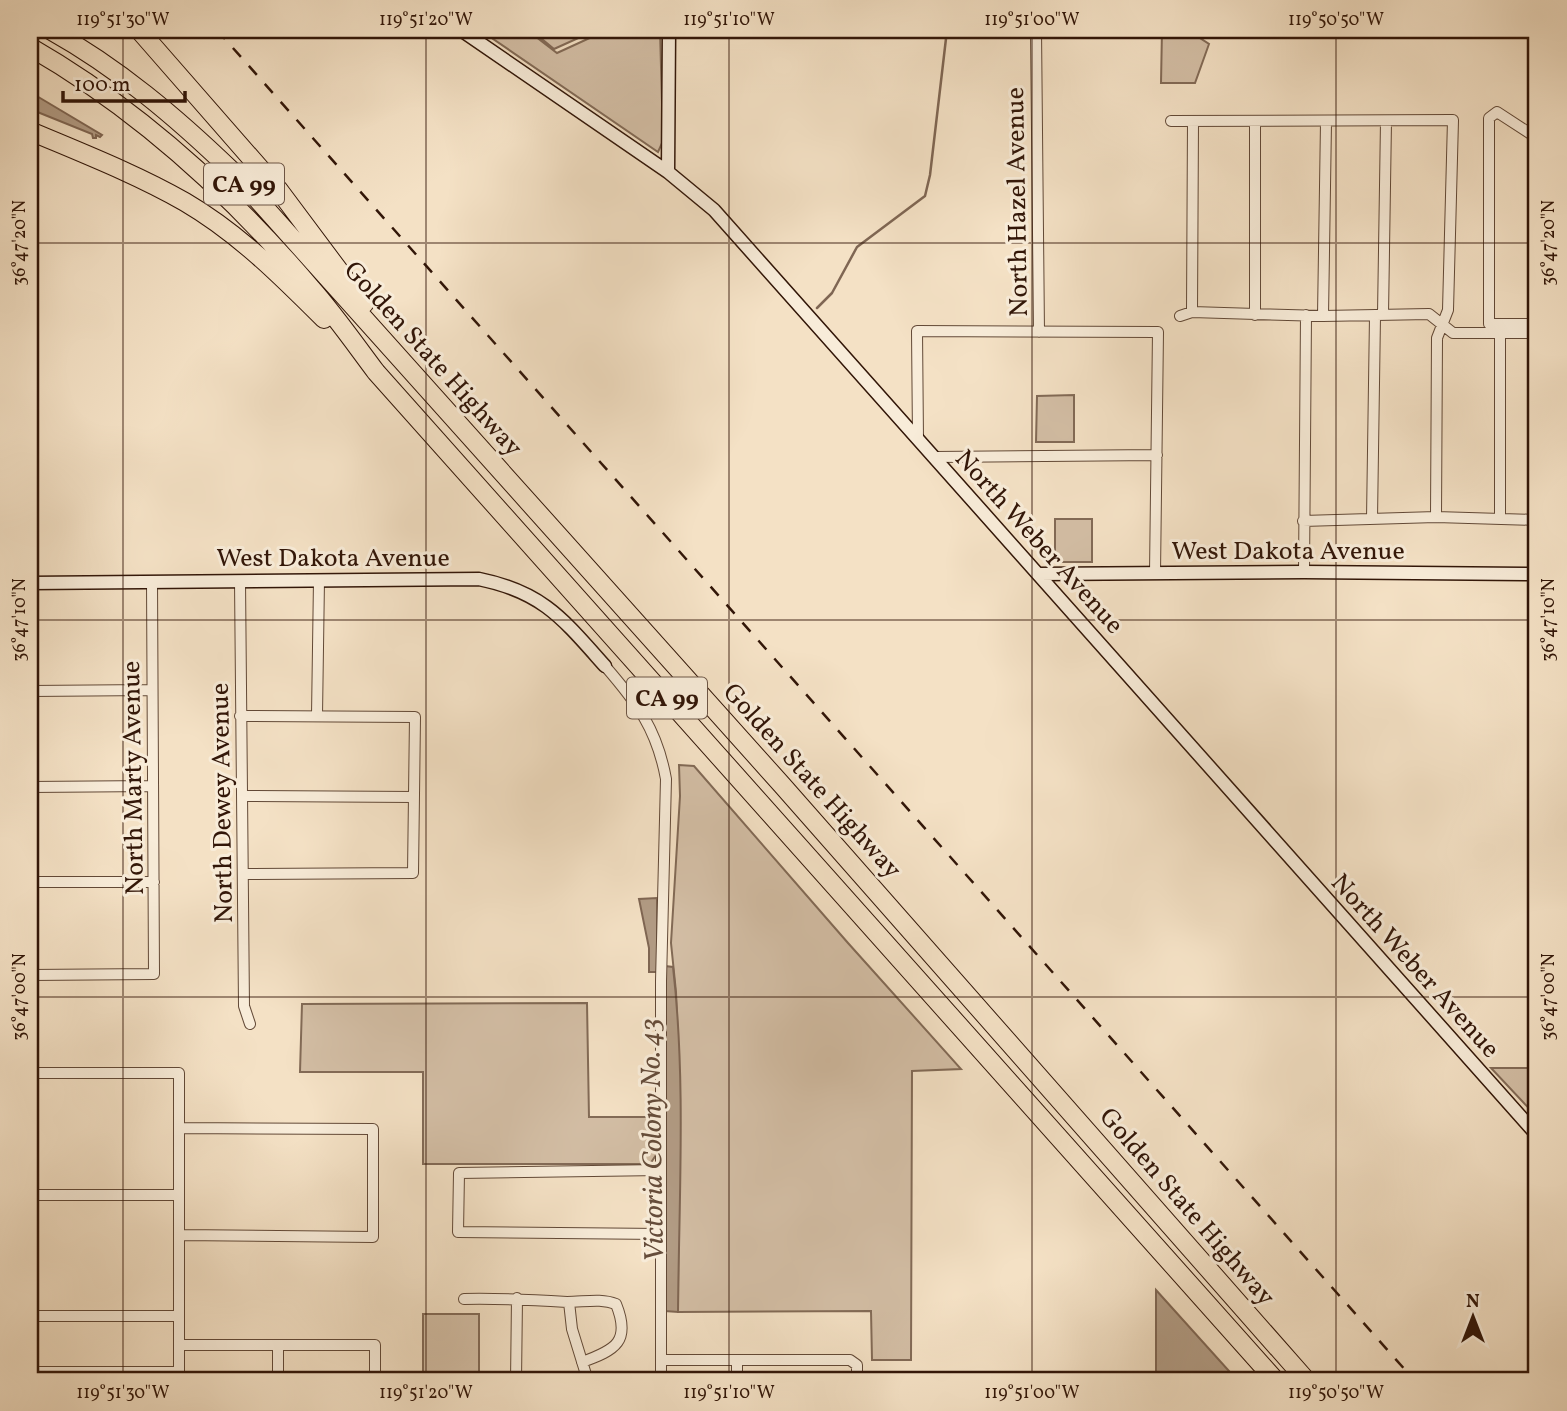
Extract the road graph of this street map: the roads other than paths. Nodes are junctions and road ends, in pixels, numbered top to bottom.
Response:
1 (50, 30) edge
2 (139, 30) edge
3 (461, 30) edge
4 (669, 30) edge
5 (1036, 30) edge
6 (30, 47) edge
7 (1171, 121) dead end
8 (1193, 121) junction
9 (1255, 121) junction
10 (1386, 121) junction
11 (1326, 122) junction
12 (30, 131) edge
13 (1537, 138) edge
14 (668, 172) junction
15 (1192, 312) junction
16 (1255, 314) junction
17 (1306, 314) junction
18 (1180, 316) dead end
19 (1323, 316) junction
20 (1379, 316) junction
21 (1443, 324) junction
22 (1537, 324) edge
23 (1039, 332) junction
24 (1500, 333) junction
25 (1537, 333) edge
26 (409, 370) junction
27 (376, 372) junction
28 (918, 439) junction
29 (1157, 455) junction
30 (934, 457) junction
31 (1436, 517) junction
32 (1372, 519) junction
33 (1500, 519) junction
34 (1537, 520) edge
35 (1303, 521) junction
36 (1304, 572) junction
37 (1155, 573) junction
38 (1039, 574) junction
39 (1537, 574) edge
40 (318, 580) junction
41 (240, 581) junction
42 (152, 582) junction
43 (30, 583) edge
44 (605, 666) joint
45 (151, 690) junction
46 (30, 691) edge
47 (317, 715) junction
48 (240, 716) junction
49 (153, 786) junction
50 (30, 787) edge
51 (244, 796) junction
52 (414, 797) junction
53 (244, 874) junction
54 (30, 882) edge
55 (154, 882) junction
56 (30, 975) edge
57 (250, 1024) dead end
58 (30, 1073) edge
59 (179, 1128) junction
60 (1537, 1135) edge
61 (660, 1170) junction
62 (30, 1195) edge
63 (179, 1195) junction
64 (661, 1234) junction
65 (180, 1235) junction
66 (516, 1298) junction
67 (464, 1299) dead end
68 (569, 1302) junction
69 (30, 1316) edge
70 (179, 1316) junction
71 (180, 1345) junction
72 (278, 1346) junction
73 (661, 1360) junction
74 (737, 1360) junction
75 (582, 1362) junction
76 (30, 1372) edge
77 (43, 1377) edge
78 (179, 1377) edge
79 (278, 1381) edge
80 (375, 1381) edge
81 (516, 1381) edge
82 (588, 1381) edge
83 (661, 1381) edge
84 (737, 1381) edge
85 (857, 1381) edge
86 (1276, 1381) edge
87 (1307, 1381) edge

1 - 26 highway, Golden State Highway / CA 99
2 - 26 highway
3 - 14 main road, North Weber Avenue
4 - 14 main road
5 - 23 street, North Hazel Avenue
6 - 27 highway, Golden State Highway / CA 99
7 - 8 street
8 - 9 street
8 - 15 street
9 - 11 street
9 - 16 street
10 - 11 street
10 - 20 street
10 - 21 street
11 - 19 street
12 - 27 highway
13 - 22 street
14 - 28 main road, North Weber Avenue
15 - 16 street
15 - 18 street
16 - 17 street
17 - 19 street
17 - 35 street
19 - 20 street
20 - 21 street
20 - 32 street
21 - 24 street
21 - 31 street
23 - 28 street
23 - 29 street
24 - 25 street
24 - 33 street
26 - 87 highway, Golden State Highway / CA 99
27 - 86 highway, Golden State Highway / CA 99
28 - 30 main road, North Weber Avenue
29 - 30 street
29 - 37 street
30 - 38 main road, North Weber Avenue
31 - 32 street
31 - 33 street
32 - 35 street
33 - 34 street
35 - 36 street
36 - 37 main road, West Dakota Avenue
36 - 39 main road, West Dakota Avenue
37 - 38 main road, West Dakota Avenue
38 - 60 main road, North Weber Avenue
40 - 41 main road, West Dakota Avenue
40 - 44 main road, West Dakota Avenue
40 - 47 street
41 - 42 main road, West Dakota Avenue
41 - 48 street, North Dewey Avenue
42 - 43 main road, West Dakota Avenue
42 - 45 street, North Marty Avenue
44 - 61 street
45 - 46 street
45 - 49 street, North Marty Avenue
47 - 48 street
47 - 52 street
48 - 51 street, North Dewey Avenue
49 - 50 street
49 - 55 street, North Marty Avenue
51 - 52 street
51 - 53 street, North Dewey Avenue
52 - 53 street
53 - 57 street, North Dewey Avenue
54 - 55 street
55 - 56 street, North Marty Avenue
58 - 59 street
59 - 63 street
59 - 65 street
61 - 64 street
61 - 64 street
62 - 63 street
63 - 65 street
64 - 73 street
65 - 70 street
66 - 67 street
66 - 68 street
66 - 81 street
68 - 75 street
68 - 75 street
69 - 70 street
70 - 71 street
71 - 72 street
71 - 78 street
72 - 79 street
72 - 80 street
73 - 74 street
73 - 83 street
74 - 84 street
74 - 85 street
75 - 82 street
76 - 77 street
77 - 78 street

